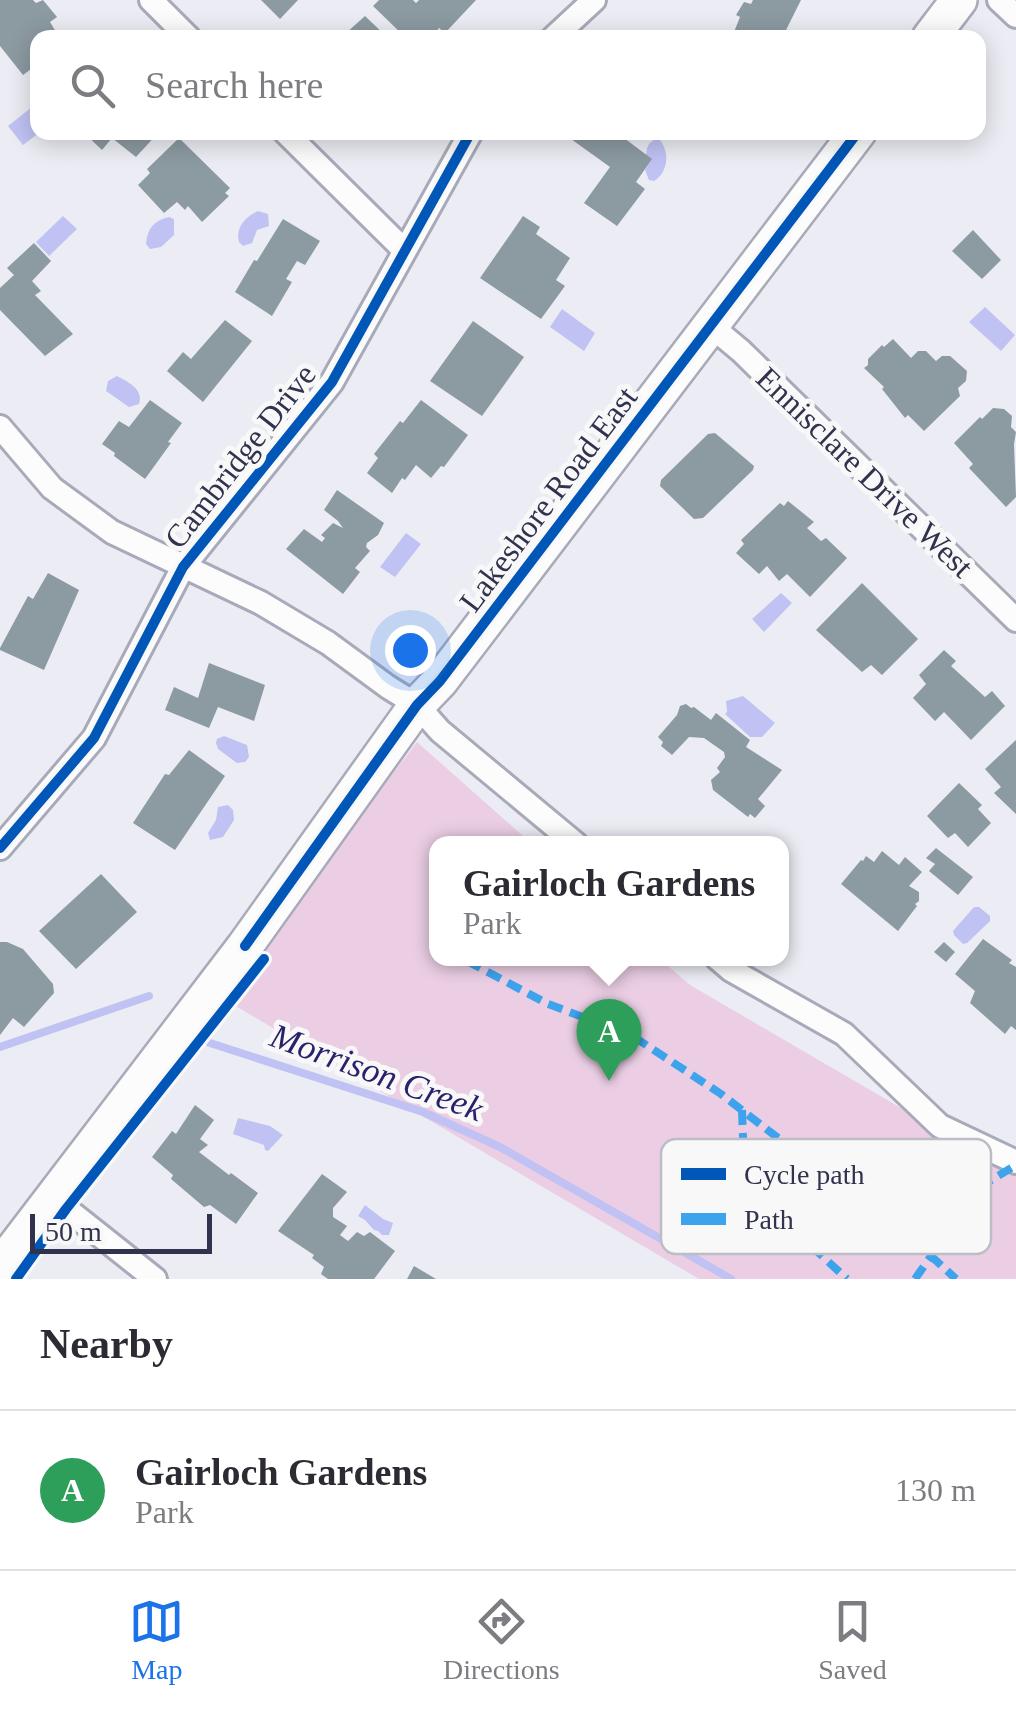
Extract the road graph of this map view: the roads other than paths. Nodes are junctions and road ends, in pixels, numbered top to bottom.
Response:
1 (151, 0) edge
2 (594, 0) edge
3 (959, 0) edge
4 (999, 0) edge
5 (1016, 16) edge
6 (181, 30) edge
7 (562, 30) edge
8 (936, 30) edge
9 (293, 140) edge
10 (466, 140) edge
11 (852, 140) edge
12 (404, 250) junction
13 (711, 326) junction
14 (0, 427) edge
15 (183, 567) junction
16 (1016, 620) edge
17 (418, 704) junction
18 (566, 836) edge
19 (0, 848) edge
20 (726, 966) edge
21 (967, 1139) edge
22 (991, 1150) edge
23 (1016, 1162) edge
24 (50, 1202) junction
25 (0, 1268) edge
26 (154, 1279) edge

1 - 6 street
2 - 7 street
3 - 8 main road
4 - 5 street
9 - 12 street
10 - 12 street, Cambridge Drive
11 - 13 main road, Lakeshore Road East
12 - 15 street, Cambridge Drive
13 - 16 street, Ennisclare Drive West
13 - 17 main road, Lakeshore Road East
14 - 15 street
15 - 17 street
15 - 19 street, Cambridge Drive
17 - 18 street
17 - 24 main road, Lakeshore Road East
20 - 21 street
22 - 23 street
24 - 25 main road, Lakeshore Road East
24 - 26 street

